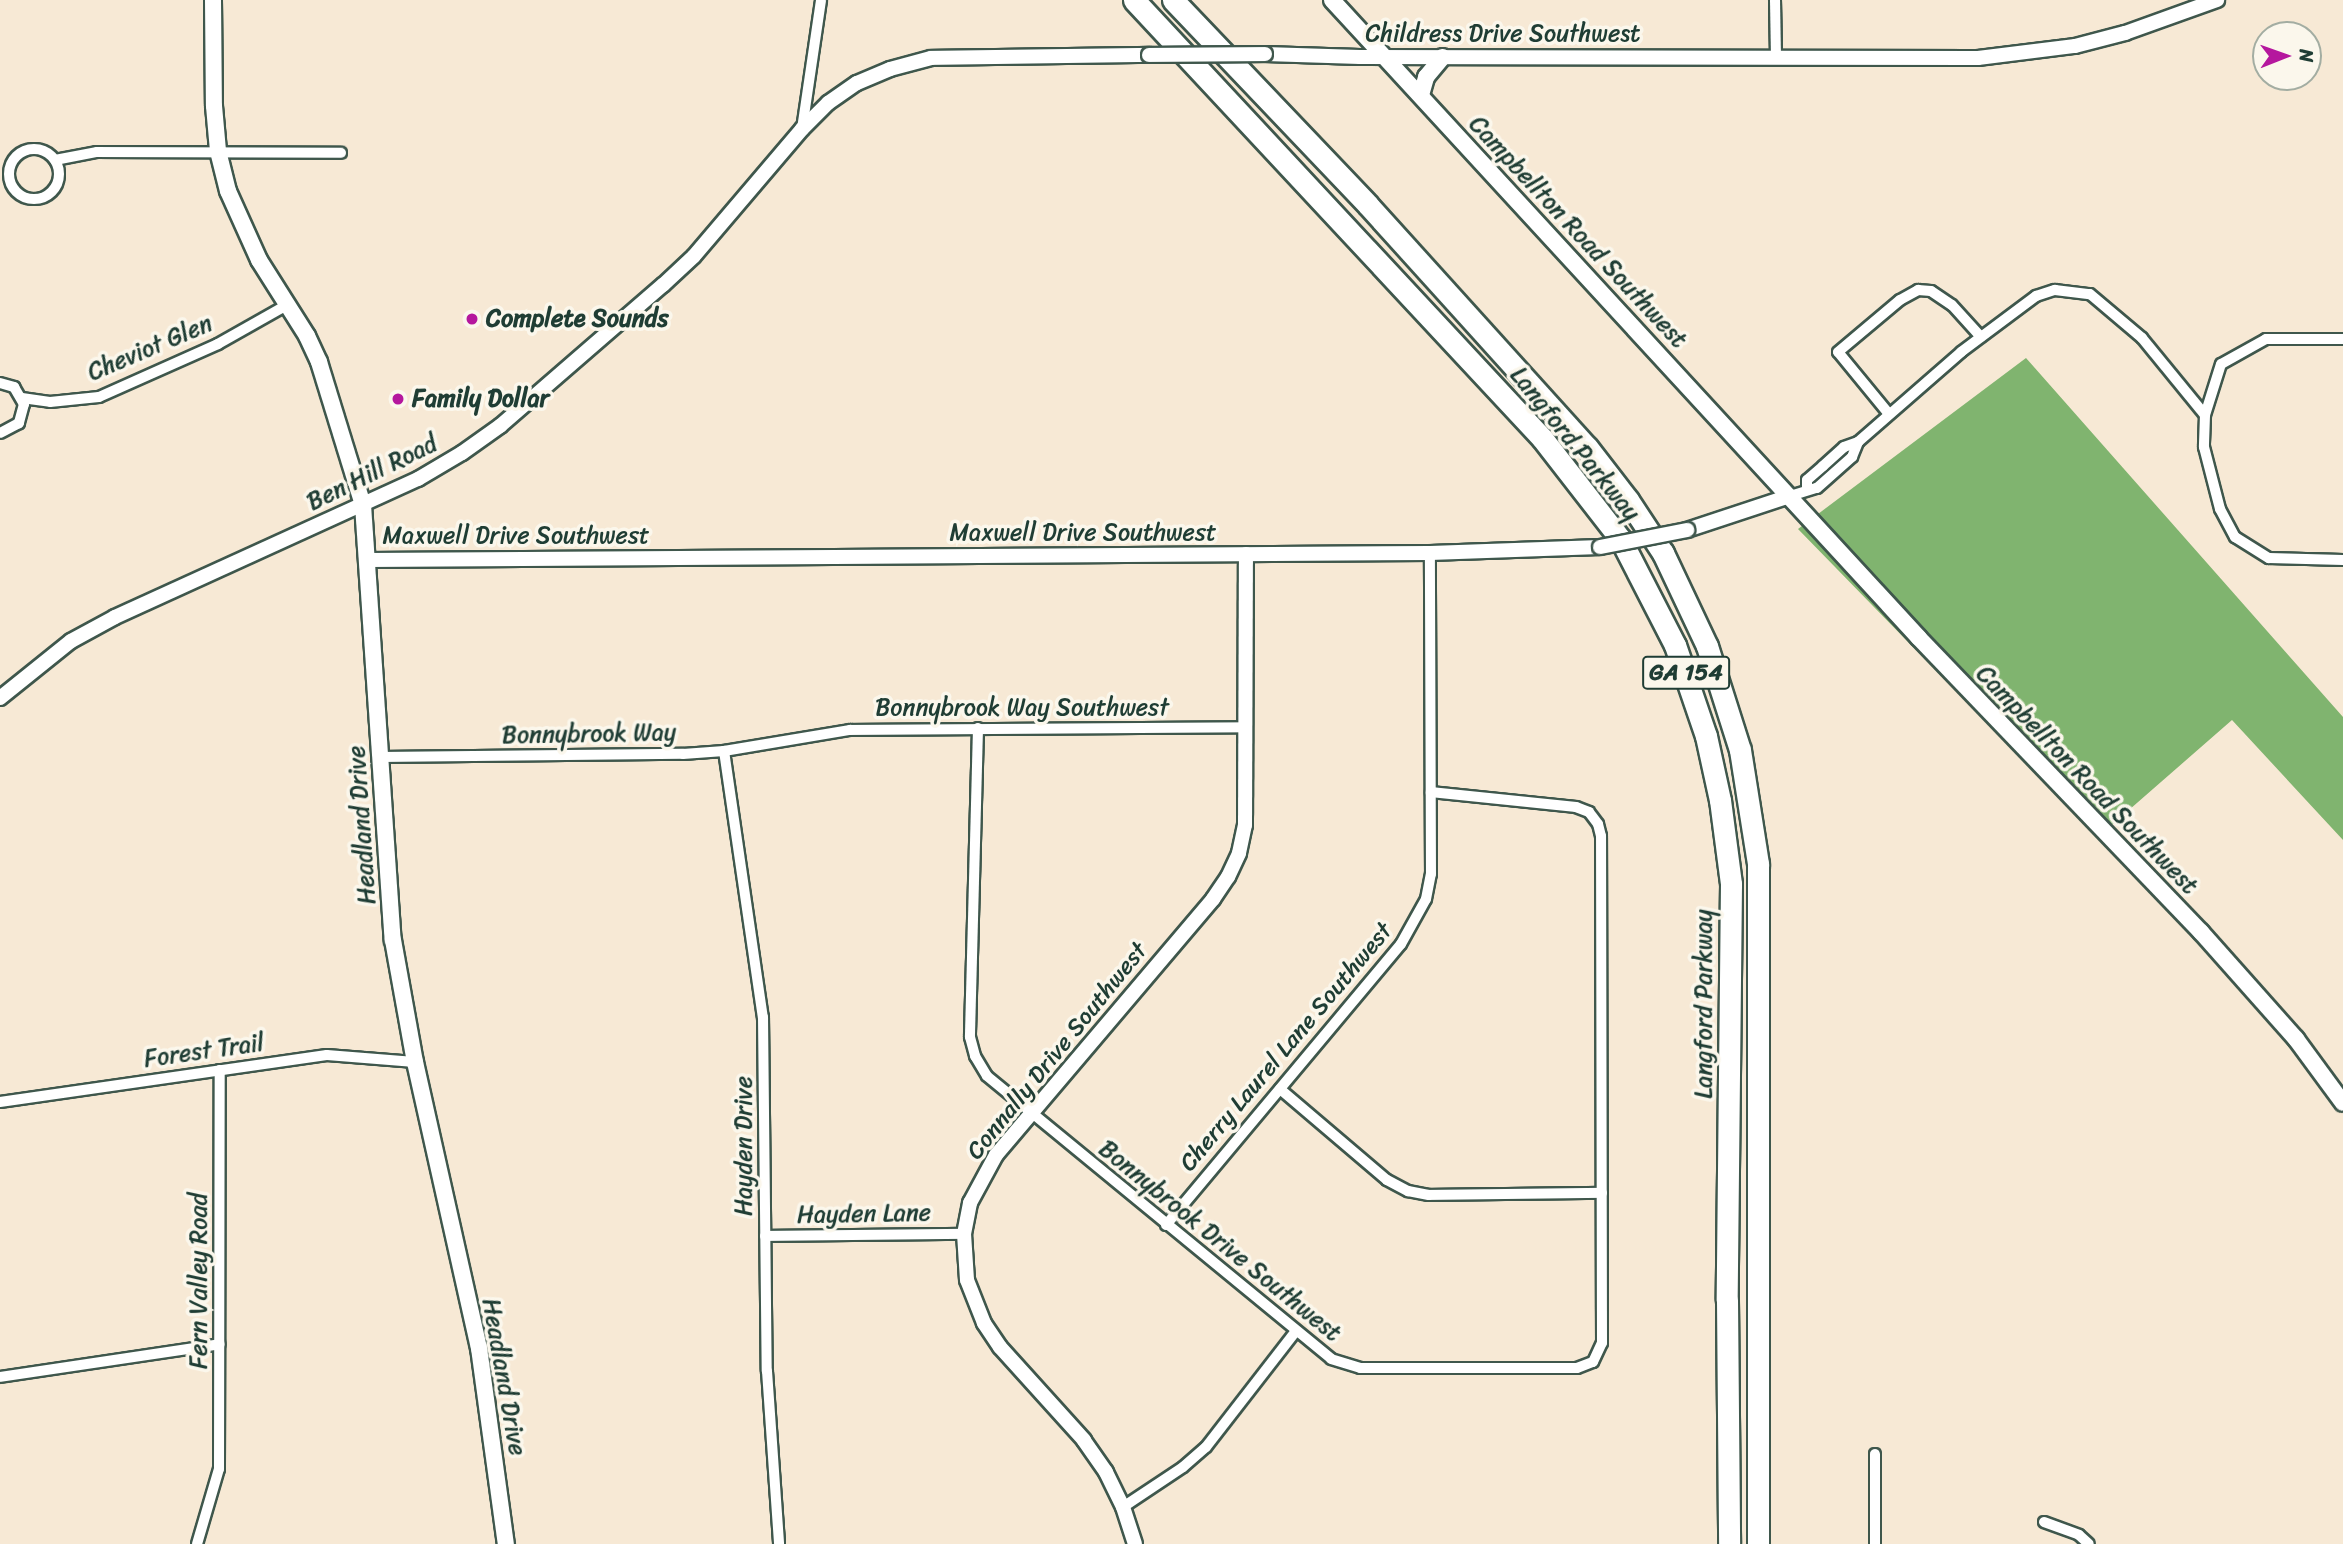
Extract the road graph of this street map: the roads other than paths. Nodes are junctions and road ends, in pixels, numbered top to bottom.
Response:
1 (213, 0) edge
2 (821, 0) edge
3 (1134, 0) edge
4 (1173, 0) edge
5 (1332, 0) edge
6 (1775, 0) edge
7 (2217, 0) edge
8 (1386, 57) junction
9 (1443, 57) junction
10 (1776, 57) junction
11 (1421, 95) junction
12 (802, 129) junction
13 (218, 151) junction
14 (341, 153) dead end
15 (55, 160) junction
16 (287, 305) junction
17 (1981, 337) junction
18 (2343, 340) edge
19 (0, 383) edge
20 (22, 398) junction
21 (1889, 414) junction
22 (2205, 415) junction
23 (0, 433) edge
24 (1790, 496) junction
25 (363, 505) junction
26 (1430, 553) junction
27 (1246, 554) junction
28 (368, 560) junction
29 (2343, 560) edge
30 (0, 698) edge
31 (1246, 727) junction
32 (978, 728) junction
33 (798, 739) joint
34 (724, 751) junction
35 (380, 757) junction
36 (1432, 792) junction
37 (415, 1062) junction
38 (220, 1070) junction
39 (1280, 1089) junction
40 (0, 1102) edge
41 (2343, 1103) edge
42 (1031, 1114) junction
43 (1602, 1193) junction
44 (1166, 1225) junction
45 (964, 1234) junction
46 (765, 1236) junction
47 (1296, 1331) junction
48 (220, 1344) junction
49 (0, 1377) edge
50 (1875, 1454) dead end
51 (1123, 1507) junction
52 (2044, 1522) dead end
53 (197, 1544) edge
54 (506, 1544) edge
55 (779, 1544) edge
56 (1135, 1544) edge
57 (1729, 1544) edge
58 (1758, 1544) edge
59 (1875, 1544) edge
60 (2089, 1544) edge

1 - 13 main road, Headland Drive
2 - 12 street
3 - 57 highway, Langford Parkway / GA 154
4 - 58 highway, Langford Parkway / GA 154
5 - 8 main road, Campbellton Road Southwest
6 - 10 street
7 - 10 street, Childress Drive Southwest
8 - 9 street, Childress Drive Southwest
8 - 11 main road, Campbellton Road Southwest
8 - 12 street, Childress Drive Southwest, bridge
9 - 10 street, Childress Drive Southwest
9 - 11 main road
11 - 24 main road, Campbellton Road Southwest
12 - 25 street, Ben Hill Road
13 - 14 street
13 - 15 street
13 - 16 main road, Headland Drive
15 - 15 street
16 - 20 street, Cheviot Glen
16 - 25 main road, Headland Drive
17 - 21 street
17 - 21 street
17 - 22 street
18 - 22 street
19 - 20 street, Cheviot Glen
20 - 23 street
21 - 24 street
22 - 29 street
24 - 26 street, Maxwell Drive Southwest, bridge
24 - 41 main road, Campbellton Road Southwest
25 - 28 main road, Headland Drive
25 - 30 street, Ben Hill Road
26 - 27 street, Maxwell Drive Southwest
26 - 36 street, Cherry Laurel Lane Southwest
27 - 28 street, Maxwell Drive Southwest
27 - 31 street, Connally Drive Southwest
28 - 35 main road, Headland Drive
31 - 32 street, Bonnybrook Way Southwest
31 - 42 street, Connally Drive Southwest
32 - 33 street, Bonnybrook Way Southwest
32 - 42 street, Bonnybrook Drive Southwest
33 - 34 street, Bonnybrook Way
34 - 35 street, Bonnybrook Way
34 - 46 street, Hayden Drive
35 - 37 main road, Headland Drive
36 - 39 street, Cherry Laurel Lane Southwest
36 - 43 street, Bonnybrook Drive Southwest
37 - 38 street, Forest Trail
37 - 54 main road, Headland Drive
38 - 40 street, Forest Trail
38 - 48 street, Fern Valley Road
39 - 43 street
39 - 44 street, Cherry Laurel Lane Southwest
42 - 44 street, Bonnybrook Drive Southwest
42 - 45 street, Connally Drive Southwest
43 - 47 street, Bonnybrook Drive Southwest
44 - 47 street, Bonnybrook Drive Southwest
45 - 46 street, Hayden Lane
45 - 51 street, Connally Drive Southwest
46 - 55 street, Hayden Drive
47 - 51 street
48 - 49 street
48 - 53 street, Fern Valley Road
50 - 59 street
51 - 56 street, Connally Drive Southwest
52 - 60 street

